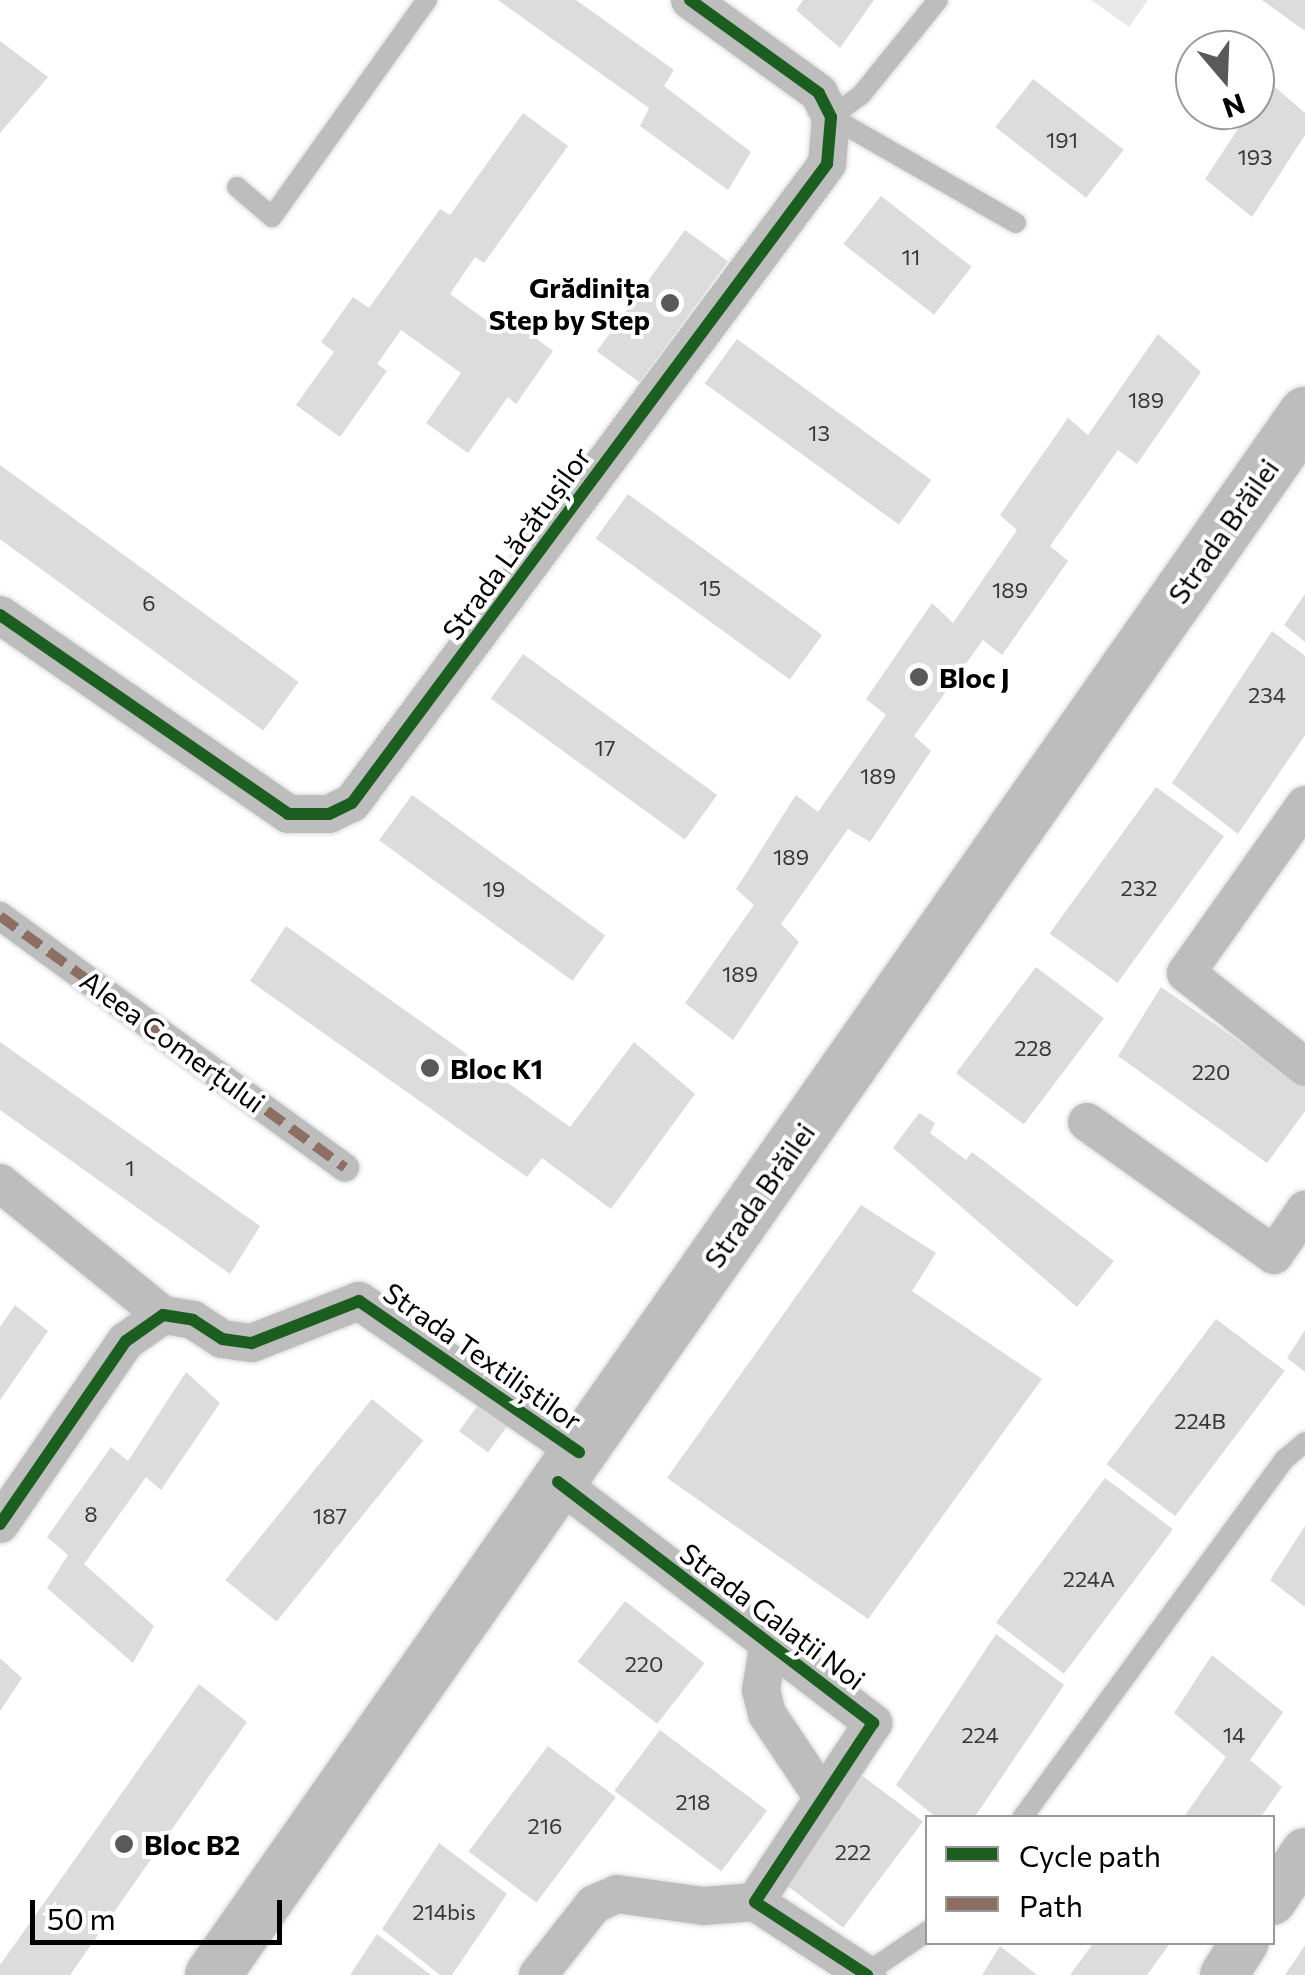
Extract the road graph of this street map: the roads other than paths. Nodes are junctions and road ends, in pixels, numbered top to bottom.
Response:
1 (427, 0) edge
2 (690, 0) edge
3 (938, 0) edge
4 (831, 117) junction
5 (238, 187) dead end
6 (1016, 222) dead end
7 (1305, 414) edge
8 (0, 615) edge
9 (1305, 805) edge
10 (0, 916) edge
11 (1305, 1067) edge
12 (1087, 1122) dead end
13 (346, 1168) dead end
14 (0, 1182) edge
15 (1305, 1210) edge
16 (163, 1315) junction
17 (1305, 1442) edge
18 (568, 1467) junction
19 (0, 1524) edge
20 (768, 1647) junction
21 (824, 1799) junction
22 (1024, 1815) edge
23 (1305, 1852) edge
24 (1275, 1897) edge
25 (755, 1902) junction
26 (925, 1933) edge
27 (1243, 1945) edge
28 (866, 1974) edge
29 (212, 1975) edge
30 (538, 1975) edge
31 (1224, 1975) edge

1 - 5 lane
2 - 4 street
3 - 4 lane
4 - 6 lane
4 - 8 street, Strada Lăcătușilor
7 - 18 main road, Strada Brăilei
9 - 11 street
10 - 13 street, Aleea Comerțului
12 - 15 street
14 - 16 street
16 - 18 street, Strada Textiliștilor
16 - 19 street
17 - 22 lane
18 - 20 street, Strada Galații Noi
18 - 29 main road, Strada Brăilei
20 - 21 street
20 - 21 street, Strada Galații Noi
21 - 25 street, Strada Galații Noi
23 - 24 street
25 - 28 street
25 - 30 street
26 - 28 lane
27 - 31 street

